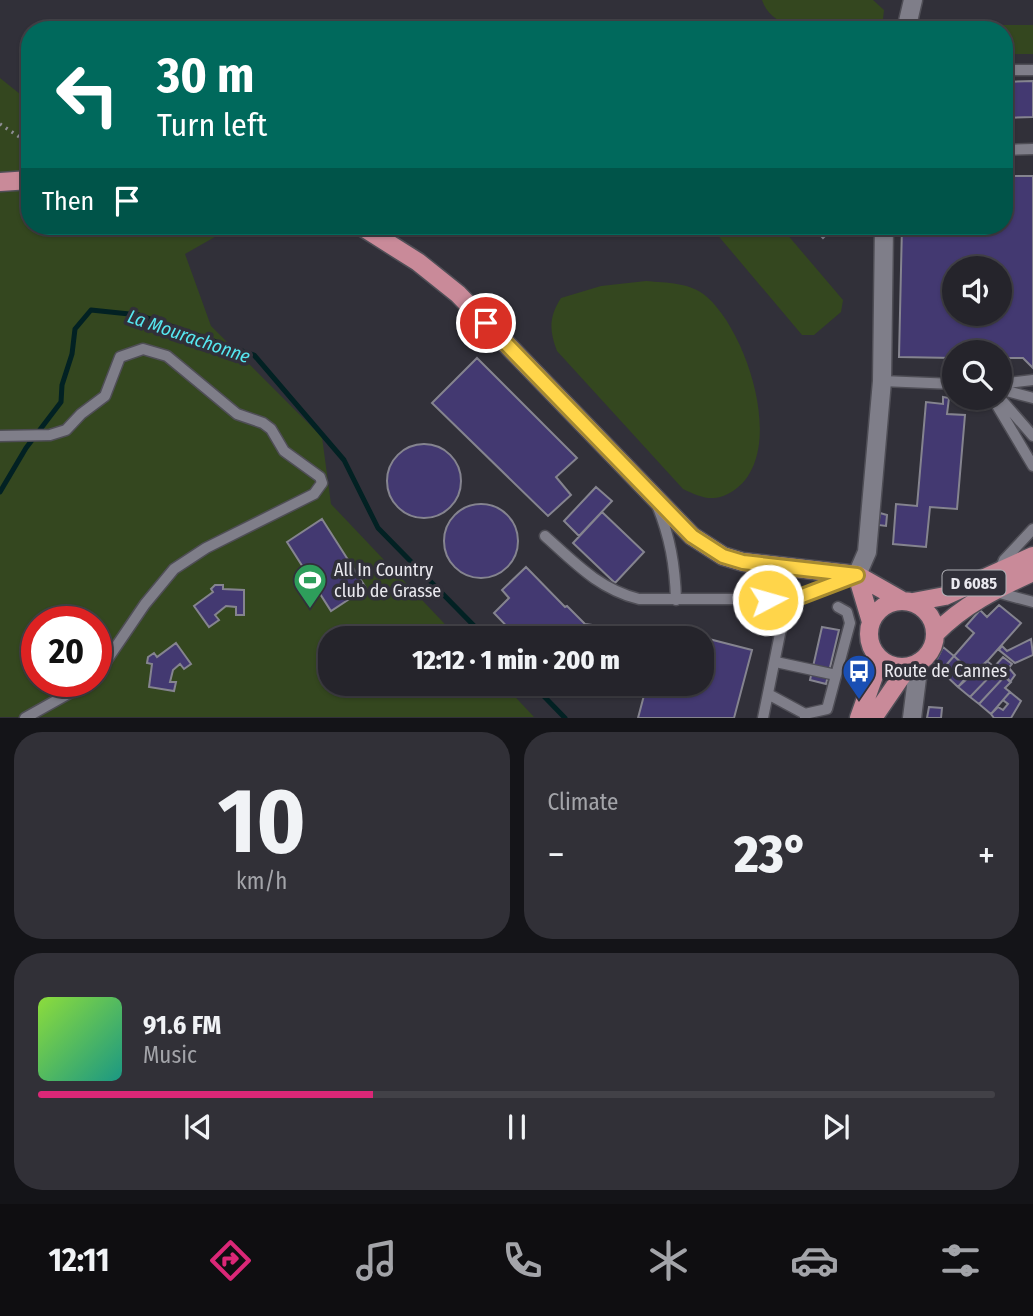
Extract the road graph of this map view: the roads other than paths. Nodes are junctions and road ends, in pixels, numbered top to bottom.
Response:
1 (913, 0) edge
2 (908, 21) edge
3 (1033, 69) edge
4 (1013, 70) edge
5 (1033, 149) edge
6 (1013, 150) edge
7 (21, 181) edge
8 (0, 183) edge
9 (375, 235) edge
10 (884, 235) edge
11 (1033, 380) edge
12 (882, 381) junction
13 (942, 384) edge
14 (1012, 384) edge
15 (1012, 391) edge
16 (1033, 398) edge
17 (1000, 410) edge
18 (1010, 410) edge
19 (0, 436) edge
20 (1033, 436) edge
21 (1033, 466) edge
22 (654, 497) junction
23 (1033, 529) edge
24 (545, 536) dead end
25 (1033, 556) edge
26 (998, 572) junction
27 (1033, 572) edge
28 (857, 575) junction
29 (992, 591) junction
30 (787, 599) junction
31 (676, 600) junction
32 (907, 601) junction
33 (1033, 602) edge
34 (838, 607) dead end
35 (871, 622) junction
36 (935, 634) junction
37 (112, 652) edge
38 (880, 659) junction
39 (776, 663) junction
40 (914, 665) junction
41 (836, 675) junction
42 (768, 694) junction
43 (62, 697) edge
44 (805, 716) edge
45 (25, 718) edge
46 (763, 718) edge
47 (859, 718) edge
48 (873, 718) edge
49 (912, 718) edge

1 - 2 street
3 - 4 lane
5 - 6 lane
7 - 8 main road
9 - 22 main road
10 - 12 street
11 - 14 lane
12 - 13 lane
12 - 28 street
15 - 16 lane
17 - 21 lane
18 - 20 lane
19 - 37 lane
22 - 28 main road
22 - 31 lane
23 - 26 lane
24 - 31 lane
25 - 26 main road, D 6085
26 - 32 main road, D 6085
27 - 29 main road, D 6085
28 - 30 lane
28 - 32 main road
28 - 35 main road
29 - 33 lane
29 - 36 main road, D 6085
30 - 31 lane
30 - 39 lane
32 - 35 main road
32 - 36 main road
34 - 41 lane
35 - 38 main road
36 - 40 main road
38 - 40 main road
38 - 47 main road
39 - 41 lane
39 - 42 lane
40 - 48 main road
40 - 49 street
41 - 44 lane
42 - 44 lane
42 - 46 lane
43 - 45 lane

